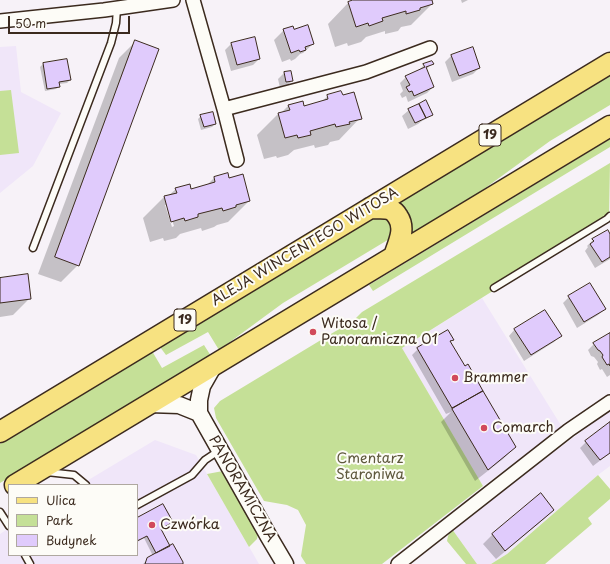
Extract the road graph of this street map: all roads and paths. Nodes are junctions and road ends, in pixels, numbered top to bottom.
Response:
1 (173, 0) edge
2 (193, 0) edge
3 (117, 8) junction
4 (0, 21) edge
5 (430, 48) dead end
6 (610, 63) edge
7 (224, 109) junction
8 (610, 126) edge
9 (237, 160) dead end
10 (370, 208) junction
11 (610, 216) edge
12 (33, 248) dead end
13 (394, 256) junction
14 (494, 288) dead end
15 (214, 365) junction
16 (610, 402) edge
17 (149, 404) junction
18 (199, 413) junction
19 (0, 432) edge
20 (220, 450) junction
21 (38, 471) junction
22 (17, 484) edge
23 (85, 484) edge
24 (138, 504) edge
25 (0, 512) edge
26 (8, 524) edge
27 (285, 564) edge
28 (398, 564) edge

1 - 3 street
2 - 7 street
3 - 4 street
3 - 12 lane
5 - 7 street
6 - 10 main road, ALEJA WINCENTEGO WITOSA / 19
7 - 9 street
8 - 13 main road
10 - 13 main road
10 - 19 main road, ALEJA WINCENTEGO WITOSA / 19
11 - 14 lane
13 - 15 main road
15 - 17 main road
15 - 18 street
16 - 28 street
17 - 18 street
17 - 21 main road
18 - 20 street, PANORAMICZNA
20 - 24 lane
20 - 27 street, PANORAMICZNA
21 - 22 main road
21 - 23 lane
25 - 26 lane

